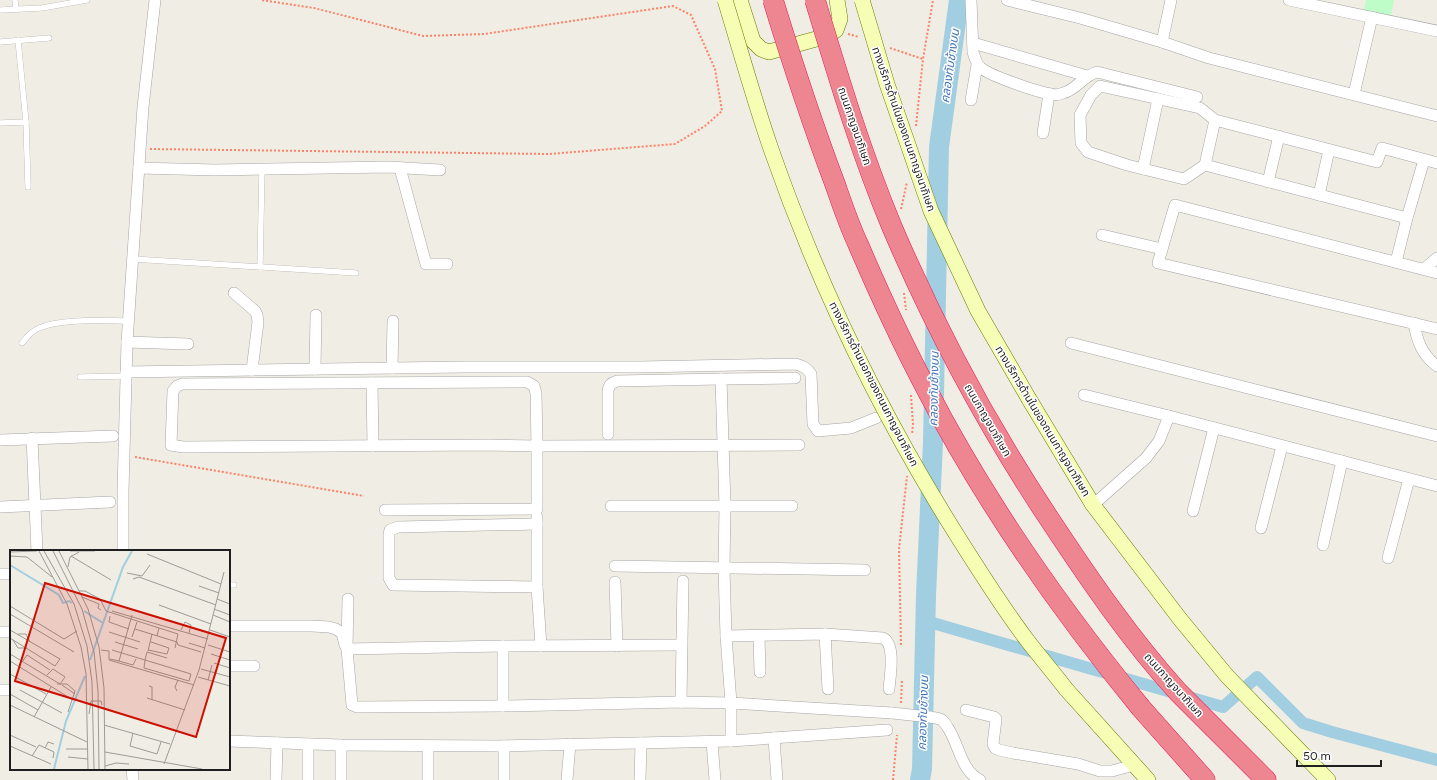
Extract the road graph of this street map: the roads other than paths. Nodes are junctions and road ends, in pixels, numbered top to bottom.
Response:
1 (15, 0) edge
2 (87, 0) edge
3 (155, 0) edge
4 (724, 0) edge
5 (740, 0) edge
6 (773, 0) edge
7 (814, 0) edge
8 (837, 0) edge
9 (862, 0) edge
10 (971, 0) edge
11 (1007, 0) edge
12 (1171, 0) edge
13 (1290, 0) edge
14 (78, 1) edge
15 (0, 10) edge
16 (16, 10) junction
17 (1372, 17) junction
18 (1437, 31) edge
19 (49, 38) dead end
20 (18, 40) junction
21 (0, 42) edge
22 (1162, 42) junction
23 (973, 43) junction
24 (977, 65) junction
25 (1087, 76) junction
26 (1049, 94) junction
27 (1354, 94) junction
28 (1197, 97) dead end
29 (1158, 99) junction
30 (971, 100) dead end
31 (1437, 116) edge
32 (1215, 120) junction
33 (26, 122) junction
34 (0, 123) edge
35 (1043, 133) dead end
36 (1279, 136) junction
37 (1329, 150) junction
38 (1424, 160) junction
39 (1437, 163) edge
40 (1205, 165) junction
41 (139, 168) junction
42 (400, 168) junction
43 (262, 169) junction
44 (1143, 169) junction
45 (440, 170) dead end
46 (1268, 182) junction
47 (28, 187) dead end
48 (1320, 195) junction
49 (1407, 218) junction
50 (1102, 235) dead end
51 (1162, 249) junction
52 (1437, 258) edge
53 (133, 259) junction
54 (1396, 262) junction
55 (447, 264) dead end
56 (260, 267) junction
57 (1424, 269) junction
58 (356, 273) dead end
59 (1437, 273) edge
60 (234, 293) dead end
61 (316, 315) dead end
62 (129, 321) junction
63 (393, 321) dead end
64 (1414, 324) junction
65 (1437, 329) edge
66 (127, 342) junction
67 (22, 343) dead end
68 (1071, 343) dead end
69 (188, 344) dead end
70 (1437, 366) edge
71 (392, 368) junction
72 (315, 369) junction
73 (252, 370) junction
74 (126, 374) junction
75 (80, 377) dead end
76 (794, 378) dead end
77 (721, 379) junction
78 (372, 383) junction
79 (1084, 395) dead end
80 (1169, 416) junction
81 (876, 418) dead end
82 (1214, 428) junction
83 (608, 434) dead end
84 (113, 436) dead end
85 (1437, 436) edge
86 (32, 438) junction
87 (0, 440) edge
88 (799, 445) dead end
89 (372, 446) junction
90 (537, 446) junction
91 (723, 446) junction
92 (1282, 446) junction
93 (1342, 461) junction
94 (1409, 479) junction
95 (1437, 486) edge
96 (110, 502) dead end
97 (1094, 505) junction
98 (35, 506) junction
99 (611, 506) dead end
100 (725, 506) junction
101 (792, 506) dead end
102 (0, 507) edge
103 (537, 509) junction
104 (385, 510) dead end
105 (1192, 511) dead end
106 (537, 524) junction
107 (1261, 528) dead end
108 (1323, 545) dead end
109 (37, 550) edge
110 (123, 550) edge
111 (1388, 558) dead end
112 (615, 566) dead end
113 (724, 569) junction
114 (865, 570) dead end
115 (683, 581) dead end
116 (615, 582) dead end
117 (537, 587) junction
118 (348, 599) dead end
119 (230, 626) edge
120 (825, 634) junction
121 (726, 636) junction
122 (759, 636) junction
123 (681, 645) junction
124 (503, 646) junction
125 (541, 646) junction
126 (617, 646) junction
127 (347, 649) junction
128 (230, 666) edge
129 (254, 666) dead end
130 (760, 672) dead end
131 (828, 689) dead end
132 (889, 689) dead end
133 (681, 702) junction
134 (732, 703) junction
135 (503, 706) junction
136 (966, 710) dead end
137 (893, 730) road end
138 (774, 738) junction
139 (230, 741) edge
140 (712, 742) junction
141 (731, 742) junction
142 (277, 743) junction
143 (641, 743) junction
144 (308, 744) junction
145 (570, 744) junction
146 (341, 745) junction
147 (428, 746) junction
148 (504, 746) junction
149 (1134, 765) junction
150 (132, 770) edge
151 (133, 780) edge
152 (276, 780) edge
153 (308, 780) edge
154 (341, 780) edge
155 (428, 780) edge
156 (504, 780) edge
157 (567, 780) edge
158 (640, 780) edge
159 (715, 780) edge
160 (777, 780) edge
161 (980, 780) edge
162 (1148, 780) edge
163 (1205, 780) edge
164 (1266, 780) edge
165 (1328, 780) edge

1 - 16 lane
2 - 14 lane
3 - 41 street
4 - 149 main road, ทางบริการด้านนอกของถนนกาญจนาภิเษก, bridge
5 - 8 main road
6 - 163 highway, bridge
7 - 164 highway, ถนนกาญจนาภิเษก, bridge
9 - 97 main road, ทางบริการด้านในของถนนกาญจนาภิเษก, bridge
10 - 23 street
11 - 22 street
12 - 22 street
13 - 17 street
14 - 16 lane
15 - 16 lane
17 - 18 street
17 - 27 street
19 - 20 lane
20 - 21 lane
20 - 33 lane
22 - 27 street
23 - 24 street
23 - 25 street
24 - 26 street
24 - 30 street
25 - 26 street
25 - 28 street
26 - 35 street
27 - 31 street
29 - 32 street
29 - 44 street
29 - 44 street
32 - 36 street
32 - 40 street
33 - 34 lane
33 - 47 lane
36 - 37 street
36 - 46 street
37 - 38 street
37 - 48 street
38 - 39 street
38 - 49 street
40 - 44 street
40 - 46 street
41 - 43 street
41 - 53 street
42 - 43 street
42 - 45 street
42 - 55 street
43 - 56 lane
46 - 48 street
48 - 49 street
49 - 54 street
50 - 51 street
51 - 54 street
51 - 64 street
52 - 57 street
53 - 56 lane
53 - 62 street
54 - 57 street
56 - 58 lane
57 - 59 street
60 - 73 street
61 - 72 street
62 - 66 street
62 - 67 lane
63 - 71 street
64 - 65 street
64 - 70 street
66 - 69 street
66 - 74 street
68 - 85 street
71 - 72 street
71 - 81 street
72 - 73 street
73 - 74 street
74 - 75 lane
74 - 110 street
76 - 77 street
77 - 83 street
77 - 91 street
78 - 89 street
78 - 89 street
78 - 90 street
79 - 80 street
80 - 82 street
80 - 97 street
82 - 92 street
82 - 105 street
84 - 86 street
86 - 87 street
86 - 98 street
88 - 91 street
89 - 90 street
90 - 91 street
90 - 103 street
91 - 100 street
92 - 93 street
92 - 107 street
93 - 94 street
93 - 108 street
94 - 95 street
94 - 111 street
96 - 98 street
97 - 165 main road, ทางบริการด้านในของถนนกาญจนาภิเษก
98 - 102 street
98 - 109 street
99 - 100 street
100 - 101 street
100 - 113 street
103 - 104 street
103 - 106 street
106 - 117 street
106 - 117 street
112 - 113 street
113 - 114 street
113 - 121 street
115 - 123 street
116 - 126 street
117 - 125 street
118 - 127 street
119 - 127 street
120 - 122 street
120 - 131 street
120 - 132 street
121 - 122 street
121 - 134 street
122 - 130 street
123 - 126 street
123 - 133 street
124 - 125 street
124 - 127 street
124 - 135 street
125 - 126 street
127 - 135 street
128 - 129 street
133 - 134 street
133 - 135 street
134 - 141 street
134 - 161 street, bridge
136 - 149 street
137 - 138 street
138 - 141 street
138 - 160 street
139 - 142 street
140 - 141 street
140 - 143 street
140 - 159 street
142 - 144 street
142 - 152 street
143 - 145 street
143 - 158 street
144 - 146 street
144 - 153 street
145 - 148 street
145 - 157 street
146 - 147 street
146 - 154 street
147 - 148 street
147 - 155 street
148 - 156 street
149 - 162 main road, ทางบริการด้านนอกของถนนกาญจนาภิเษก
150 - 151 street

